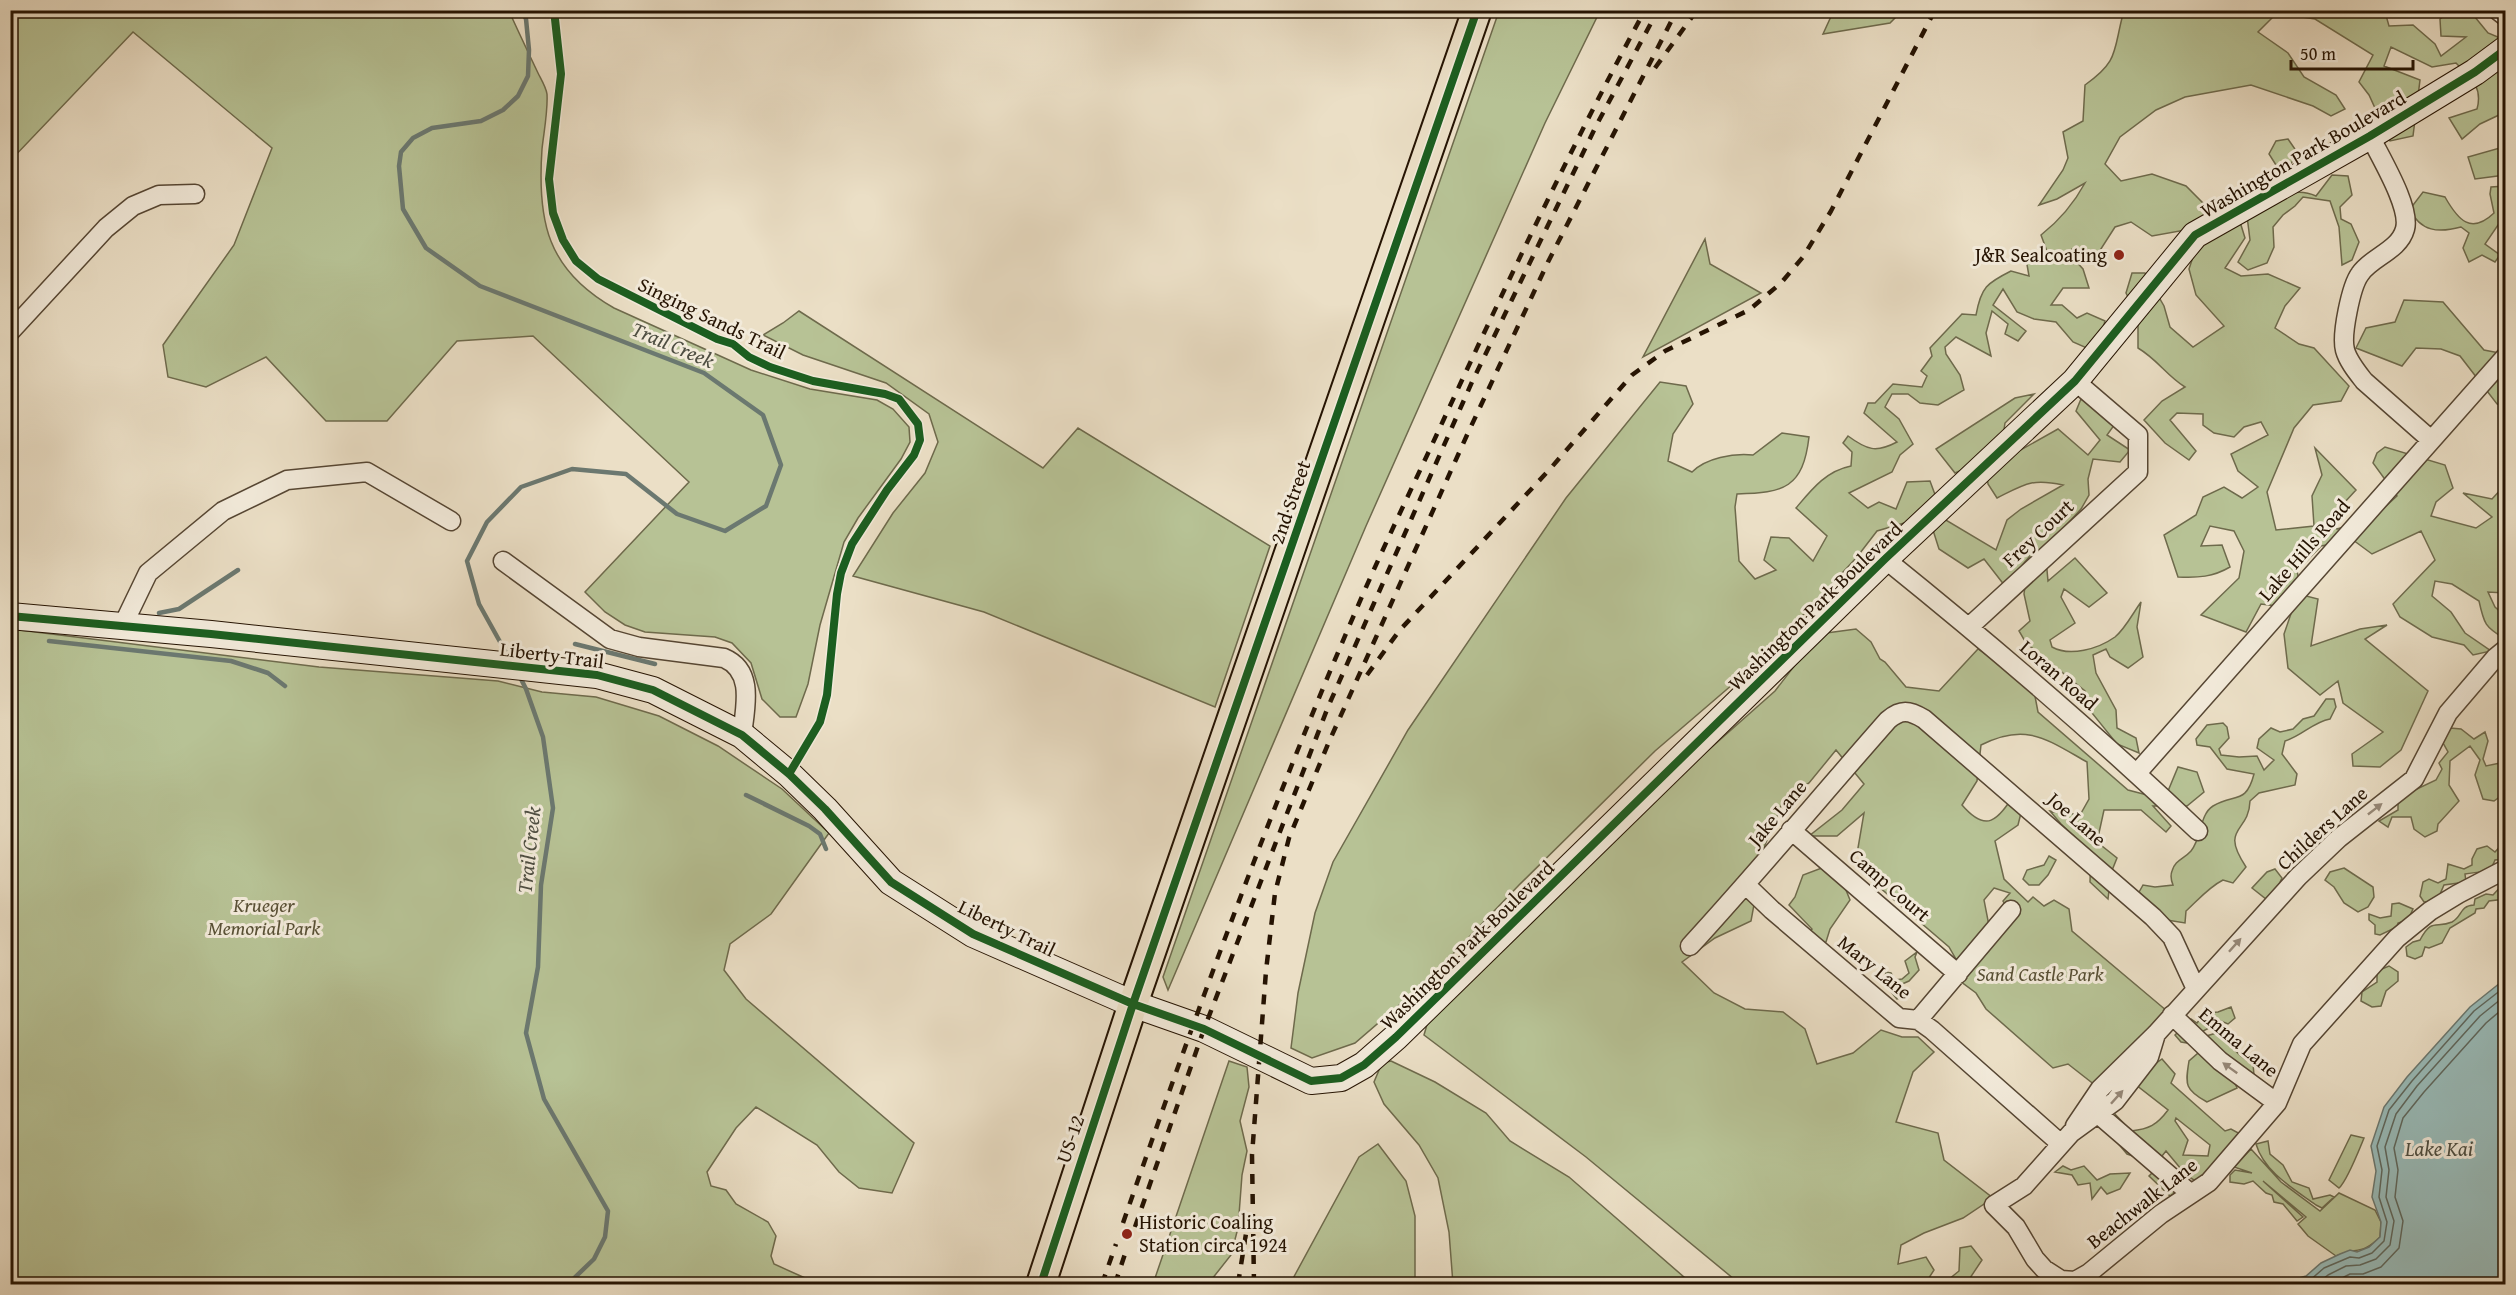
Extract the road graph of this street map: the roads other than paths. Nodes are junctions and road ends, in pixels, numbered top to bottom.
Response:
1 (1478, 10) edge
2 (2497, 10) edge
3 (2505, 17) edge
4 (2505, 49) edge
5 (2370, 136) junction
6 (195, 194) dead end
7 (10, 332) edge
8 (2505, 356) edge
9 (2075, 381) junction
10 (2431, 440) junction
11 (451, 522) dead end
12 (1886, 560) junction
13 (502, 561) dead end
14 (10, 616) edge
15 (122, 627) junction
16 (1970, 627) junction
17 (2505, 649) edge
18 (1901, 711) joint
19 (742, 735) junction
20 (2137, 773) junction
21 (1791, 830) junction
22 (2198, 831) dead end
23 (2505, 869) edge
24 (1746, 885) junction
25 (2011, 910) dead end
26 (1690, 946) dead end
27 (1958, 974) junction
28 (2196, 989) junction
29 (1133, 1004) junction
30 (2172, 1015) junction
31 (1918, 1020) junction
32 (2277, 1103) junction
33 (2094, 1109) junction
34 (2066, 1139) junction
35 (2191, 1194) junction
36 (1994, 1205) joint
37 (1041, 1284) edge

1 - 29 main road, 2nd Street
2 - 3 street
4 - 5 street, Washington Park Boulevard
5 - 9 street, Washington Park Boulevard
5 - 10 street
6 - 7 street
8 - 10 street, Lake Hills Road
9 - 12 street, Washington Park Boulevard
9 - 16 street, Frey Court
10 - 20 street, Lake Hills Road
11 - 15 street
12 - 16 street, Loran Road
12 - 29 street, Washington Park Boulevard
13 - 19 street
14 - 15 street, Liberty Trail
15 - 19 street, Liberty Trail
16 - 20 street, Loran Road
28 -> 17 street, Childers Lane
18 - 21 street, Jake Lane
18 - 28 street, Joe Lane
19 - 29 street, Liberty Trail
20 - 22 street, Loran Road
21 - 24 street, Jake Lane
21 - 27 street, Camp Court
23 - 32 street, Beachwalk Lane
24 - 26 street, Jake Lane
24 - 31 street, Mary Lane
25 - 27 street
27 - 31 street
28 - 30 street, Childers Lane
29 - 37 main road, US-12
32 -> 30 street, Emma Lane
30 - 33 street, Childers Lane
31 - 34 street, Mary Lane
32 - 35 street, Beachwalk Lane
33 - 34 street, Childers Lane
33 - 35 street
34 - 36 street, Childers Lane
35 - 36 street, Beachwalk Lane

